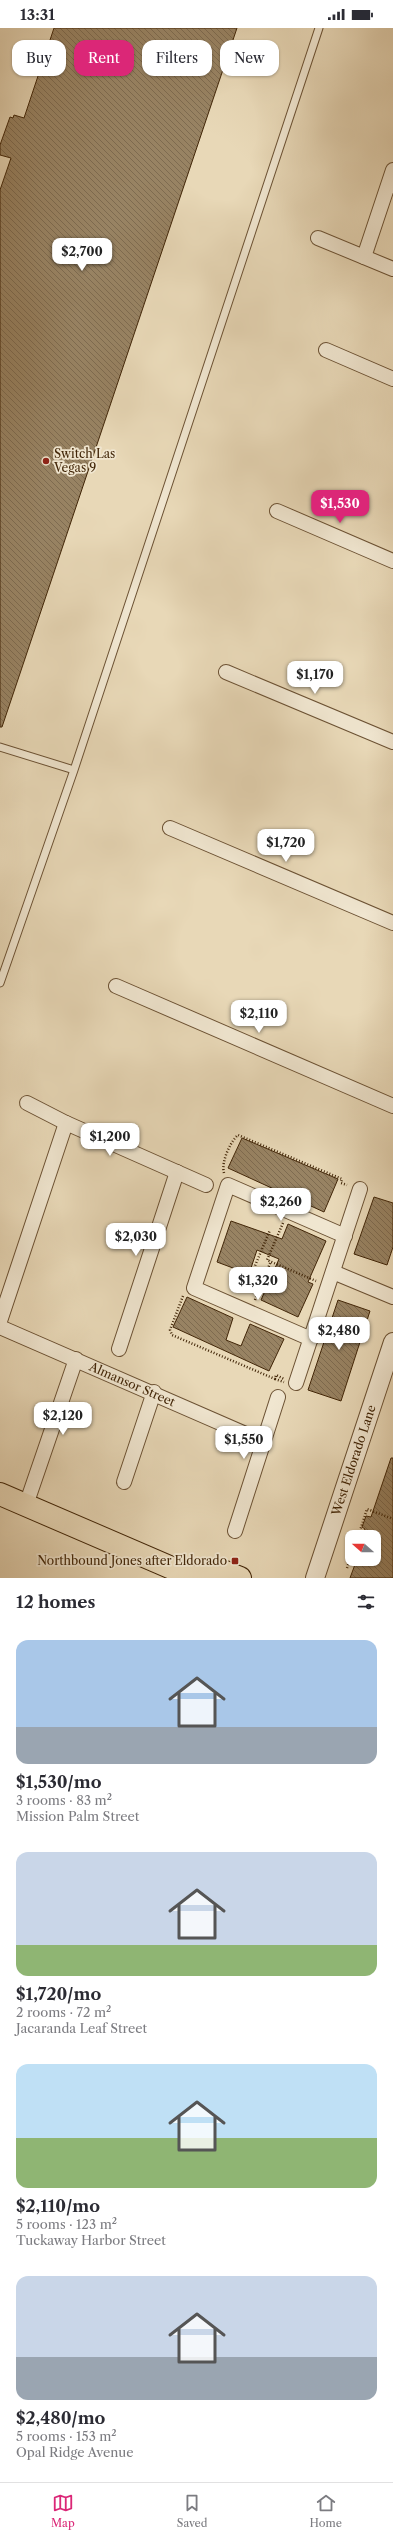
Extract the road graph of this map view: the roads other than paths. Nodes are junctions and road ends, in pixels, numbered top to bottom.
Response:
1 (319, 28) edge
2 (393, 170) edge
3 (318, 238) dead end
4 (364, 257) junction
5 (393, 270) edge
6 (326, 350) dead end
7 (393, 379) edge
8 (277, 510) dead end
9 (393, 560) edge
10 (226, 672) dead end
11 (393, 742) edge
12 (0, 747) edge
13 (74, 770) junction
14 (170, 828) dead end
15 (393, 923) edge
16 (0, 983) edge
17 (116, 986) dead end
18 (27, 1103) dead end
19 (393, 1106) edge
20 (66, 1123) junction
21 (177, 1172) junction
22 (206, 1185) dead end
23 (360, 1189) road end
24 (345, 1236) junction
25 (333, 1272) junction
26 (393, 1297) edge
27 (0, 1321) edge
28 (0, 1327) edge
29 (311, 1339) junction
30 (393, 1342) edge
31 (119, 1349) dead end
32 (76, 1359) junction
33 (296, 1383) road end
34 (154, 1392) junction
35 (278, 1398) dead end
36 (264, 1442) junction
37 (124, 1482) dead end
38 (0, 1494) edge
39 (26, 1505) junction
40 (235, 1530) dead end
41 (194, 1578) edge
42 (240, 1578) edge
43 (315, 1578) edge

1 - 13 lane
2 - 4 street
3 - 4 street
4 - 5 street
6 - 7 street
8 - 9 street
10 - 11 street
12 - 13 lane
13 - 16 lane
14 - 15 street
17 - 19 street
18 - 20 street
20 - 21 street
20 - 27 street
21 - 22 street
21 - 31 street
23 - 24 street
24 - 25 street
24 - 29 street
25 - 26 street
25 - 29 street
28 - 32 street, Almansor Street
29 - 33 street
30 - 43 street, West Eldorado Lane
32 - 34 street, Almansor Street
32 - 39 street
34 - 36 street, Almansor Street
34 - 37 street
35 - 36 street
36 - 40 street
38 - 39 main road
39 - 41 main road
41 - 42 main road

